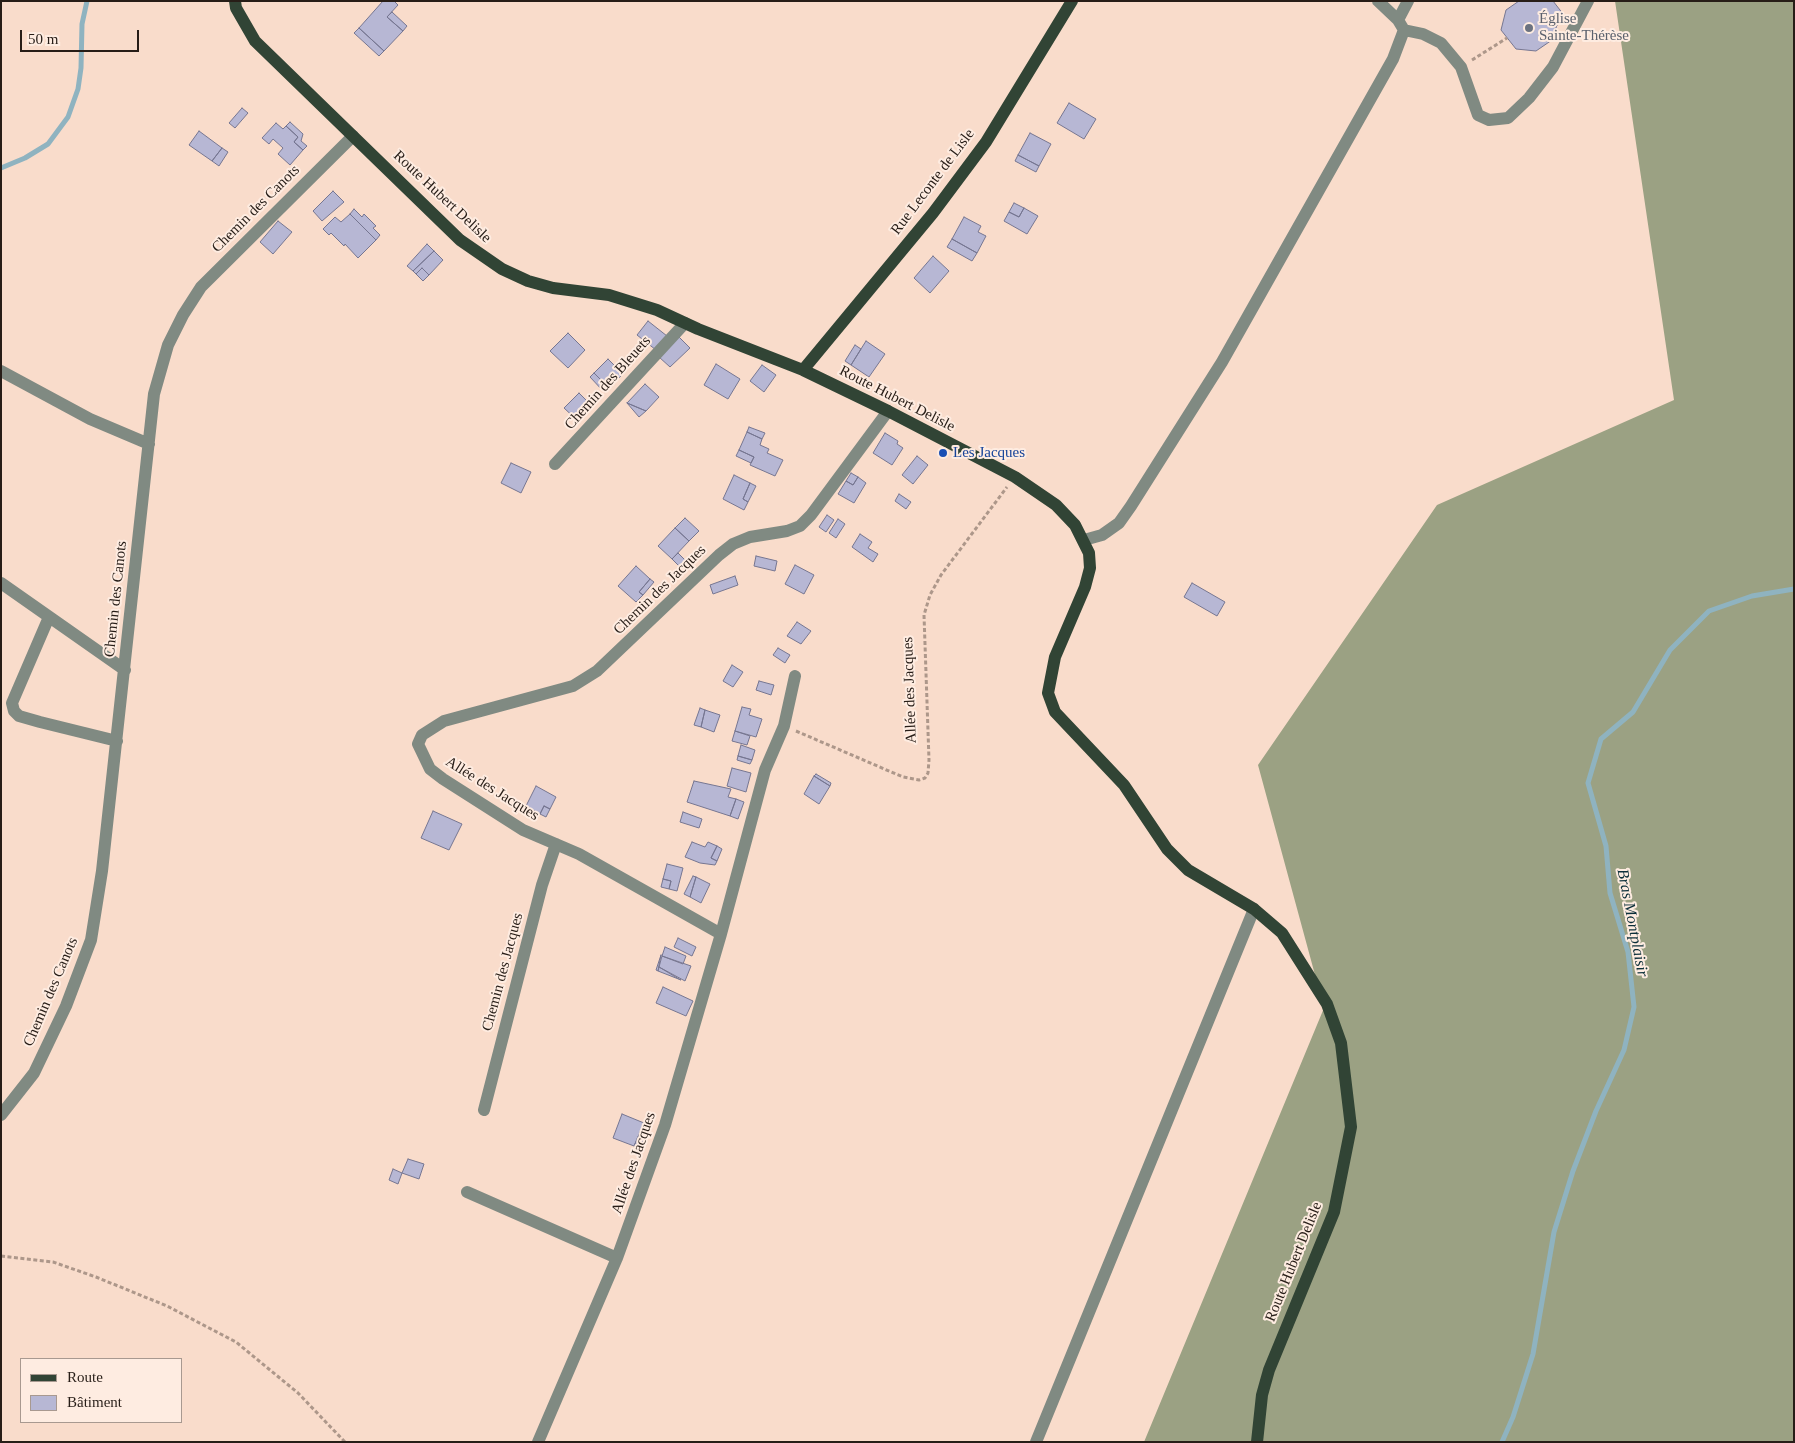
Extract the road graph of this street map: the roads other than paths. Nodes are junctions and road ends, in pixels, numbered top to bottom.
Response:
1 (235, 1) edge
2 (1072, 1) edge
3 (1378, 1) edge
4 (1408, 1) edge
5 (1588, 1) edge
6 (1401, 25) junction
7 (353, 136) junction
8 (685, 323) junction
9 (803, 370) junction
10 (1, 371) edge
11 (888, 411) junction
12 (149, 444) junction
13 (555, 464) dead end
14 (1084, 540) junction
15 (1, 583) edge
16 (49, 617) junction
17 (125, 670) junction
18 (795, 676) dead end
19 (117, 741) junction
20 (418, 744) joint
21 (556, 844) junction
22 (1254, 909) junction
23 (721, 934) junction
24 (484, 1110) dead end
25 (1, 1115) edge
26 (467, 1192) dead end
27 (617, 1258) junction
28 (538, 1442) edge
29 (1036, 1442) edge
30 (1257, 1442) edge

1 - 7 main road, Route Hubert Delisle
2 - 9 main road, Rue Leconte de Lisle
3 - 6 street
4 - 6 street
5 - 6 street
6 - 14 street
7 - 8 main road, Route Hubert Delisle
7 - 12 street, Chemin des Canots
8 - 9 main road, Route Hubert Delisle
8 - 13 street, Chemin des Bleuets
9 - 11 main road, Route Hubert Delisle
10 - 12 street
11 - 14 main road, Route Hubert Delisle
11 - 20 street, Chemin des Jacques
12 - 17 street, Chemin des Canots
14 - 22 main road, Route Hubert Delisle
15 - 16 street
16 - 17 street
16 - 19 street
17 - 19 street, Chemin des Canots
18 - 23 street, Allée des Jacques
19 - 25 street, Chemin des Canots
20 - 21 street, Allée des Jacques
21 - 23 street, Allée des Jacques
21 - 24 street, Chemin des Jacques
22 - 29 street
22 - 30 main road, Route Hubert Delisle
23 - 27 street, Allée des Jacques
26 - 27 street
27 - 28 street, Allée des Jacques

